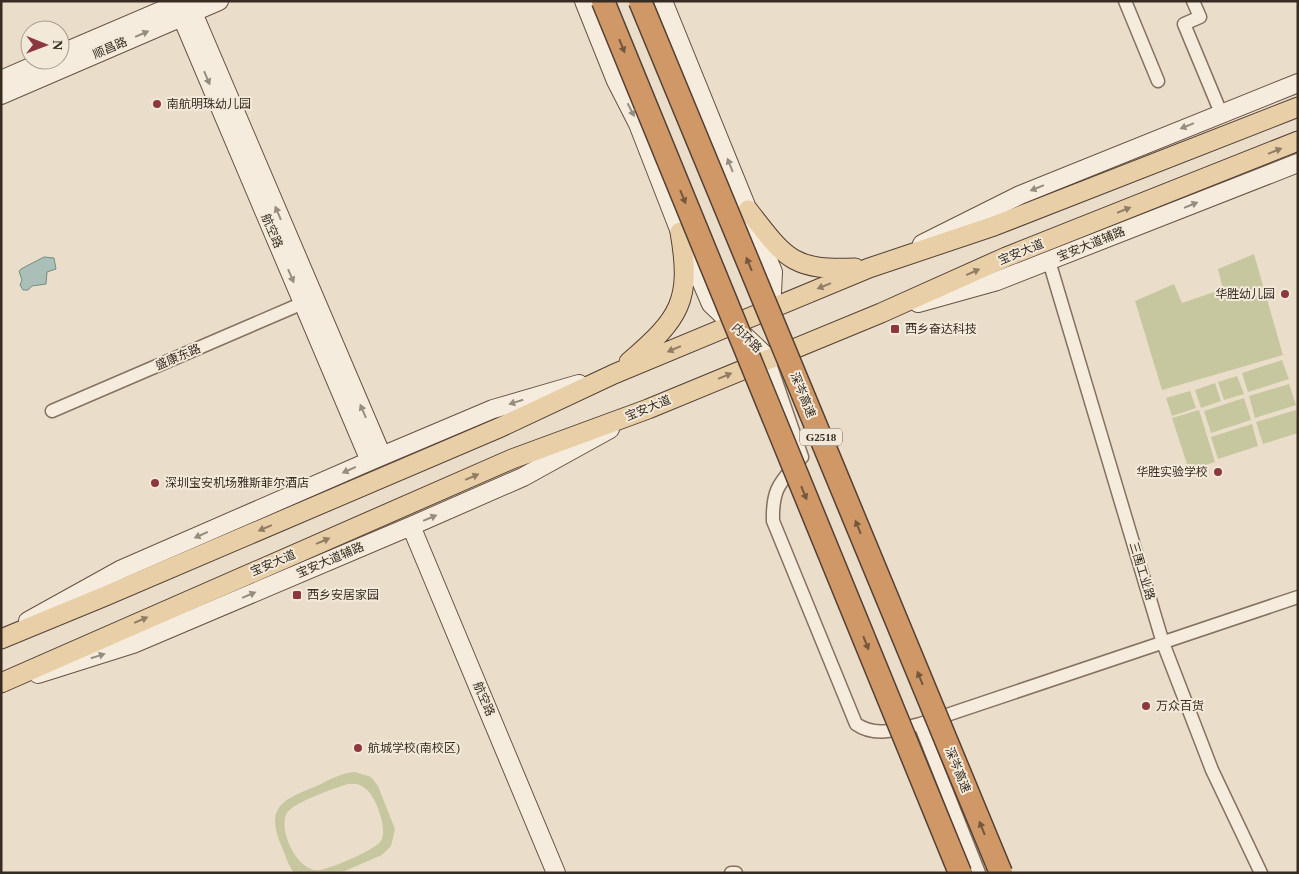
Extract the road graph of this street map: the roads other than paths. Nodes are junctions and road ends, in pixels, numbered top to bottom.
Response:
1 (219, 1) edge
2 (584, 1) edge
3 (603, 1) edge
4 (640, 1) edge
5 (663, 1) edge
6 (1125, 1) edge
7 (1193, 1) edge
8 (183, 6) edge
9 (70, 50) edge
10 (24, 70) edge
11 (1, 80) edge
12 (1158, 81) dead end
13 (1298, 83) edge
14 (1, 95) edge
15 (1298, 107) edge
16 (1221, 113) junction
17 (1298, 142) edge
18 (1298, 163) edge
19 (748, 210) junction
20 (680, 232) junction
21 (895, 257) junction
22 (1049, 261) junction
23 (869, 268) junction
24 (303, 303) junction
25 (771, 308) junction
26 (881, 313) junction
27 (733, 324) junction
28 (768, 358) junction
29 (614, 374) junction
30 (648, 409) junction
31 (52, 411) dead end
32 (376, 458) junction
33 (411, 526) junction
34 (1298, 597) edge
35 (1, 637) edge
36 (1163, 643) junction
37 (1, 684) edge
38 (920, 724) junction
39 (556, 873) edge
40 (731, 873) edge
41 (736, 873) edge
42 (960, 873) edge
43 (979, 873) edge
44 (1001, 873) edge
45 (1261, 873) edge

1 - 8 main road, 顺昌路
2 -> 20 main road, 内环路
3 -> 42 highway, G2518, bridge
44 -> 4 highway, 深岑高速 / G2518, bridge
19 -> 5 main road, 内环路
6 - 12 street
7 - 16 street
8 - 9 main road, 顺昌路
14 -> 8 main road, 顺昌路
8 -> 24 main road, 航空路
32 -> 8 main road, 航空路
10 - 11 main road
13 - 16 main road
15 - 21 main road
16 -> 21 main road
26 -> 17 main road, 宝安大道
22 -> 18 main road, 宝安大道辅路
19 - 23 main road
19 - 25 main road, 内环路
20 - 27 main road, 内环路
20 - 29 main road
21 - 23 main road
22 - 26 main road, 宝安大道辅路
22 - 36 street, 三围工业路
23 -> 25 main road
24 - 31 street, 盛康东路
24 - 32 main road, 航空路
25 - 27 main road
25 - 28 main road, 内环路
26 - 28 main road, 宝安大道
27 - 28 main road, 内环路
27 -> 29 main road
30 -> 28 main road, 宝安大道
28 - 38 street
29 -> 32 main road
29 -> 35 main road
33 -> 30 main road, 宝安大道辅路
37 -> 30 main road, 宝安大道
32 -> 35 main road
37 -> 33 main road, 宝安大道辅路
33 - 39 main road, 航空路
34 - 36 street
36 - 38 street
36 - 45 street, 三围工业路
38 - 43 street
40 - 41 street

